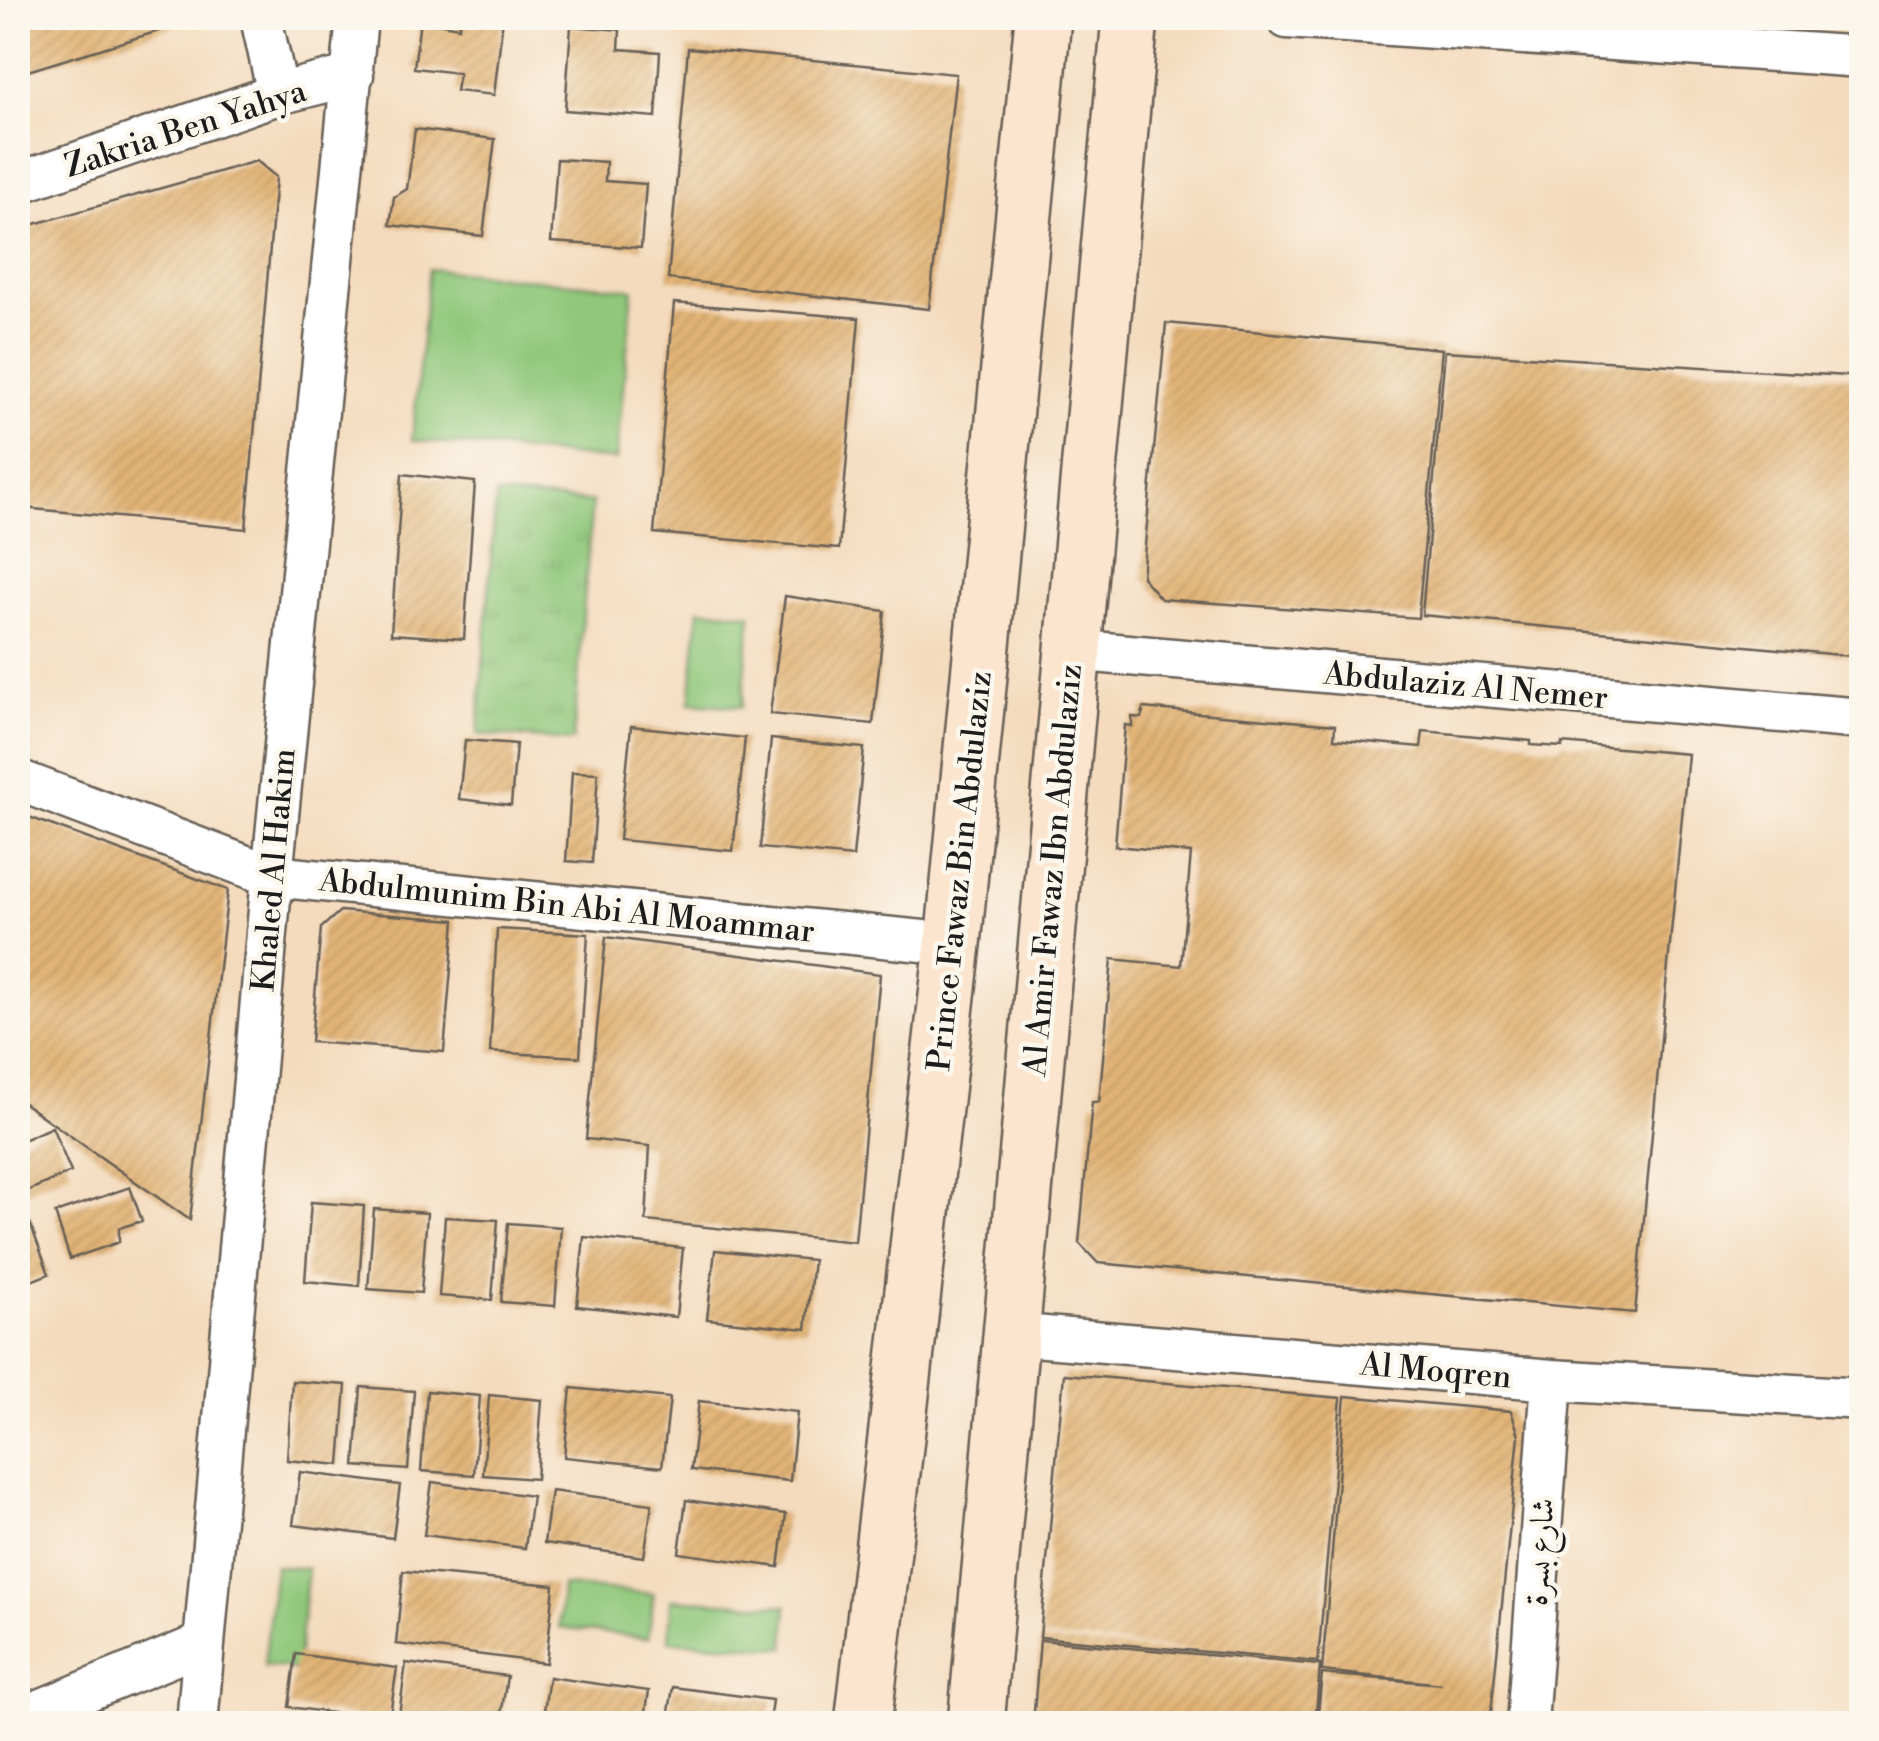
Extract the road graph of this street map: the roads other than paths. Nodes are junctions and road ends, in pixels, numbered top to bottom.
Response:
1 (261, 18) edge
2 (357, 18) edge
3 (1043, 18) edge
4 (1130, 18) edge
5 (1287, 18) edge
6 (1862, 57) edge
7 (353, 75) junction
8 (278, 94) junction
9 (1116, 147) junction
10 (1030, 152) junction
11 (18, 183) edge
12 (1018, 276) junction
13 (1104, 283) junction
14 (1071, 650) junction
15 (1862, 719) edge
16 (18, 780) edge
17 (272, 876) junction
18 (953, 944) junction
19 (1010, 1334) junction
20 (1552, 1380) junction
21 (1862, 1400) edge
22 (204, 1643) junction
23 (18, 1719) edge
24 (197, 1724) edge
25 (863, 1724) edge
26 (976, 1724) edge
27 (1527, 1724) edge

1 - 8 street
2 - 7 street, Khaled Al Hakim
3 - 10 main road, Prince Fawaz Bin Abdulaziz
4 - 9 main road, Al Amir Fawaz Ibn Abdulaziz
5 - 6 street
7 - 8 street, Zakria Ben Yahya
7 - 17 street, Khaled Al Hakim
8 - 11 street, Zakria Ben Yahya
9 - 10 main road
9 - 13 main road, Al Amir Fawaz Ibn Abdulaziz
10 - 12 main road, Prince Fawaz Bin Abdulaziz
12 - 13 main road
12 - 18 main road, Prince Fawaz Bin Abdulaziz
13 - 14 main road, Al Amir Fawaz Ibn Abdulaziz
14 - 15 street, Abdulaziz Al Nemer
14 - 19 main road, Al Amir Fawaz Ibn Abdulaziz
16 - 17 street, Abdulmunim Bin Abi Al Moammar
17 - 18 street, Abdulmunim Bin Abi Al Moammar
17 - 22 street, Khaled Al Hakim
18 - 25 main road, Prince Fawaz Bin Abdulaziz
19 - 20 street, Al Moqren
19 - 26 main road, Al Amir Fawaz Ibn Abdulaziz
20 - 21 street, Al Moqren
20 - 27 street, شارع بسرة
22 - 23 street
22 - 24 street, Khaled Al Hakim

